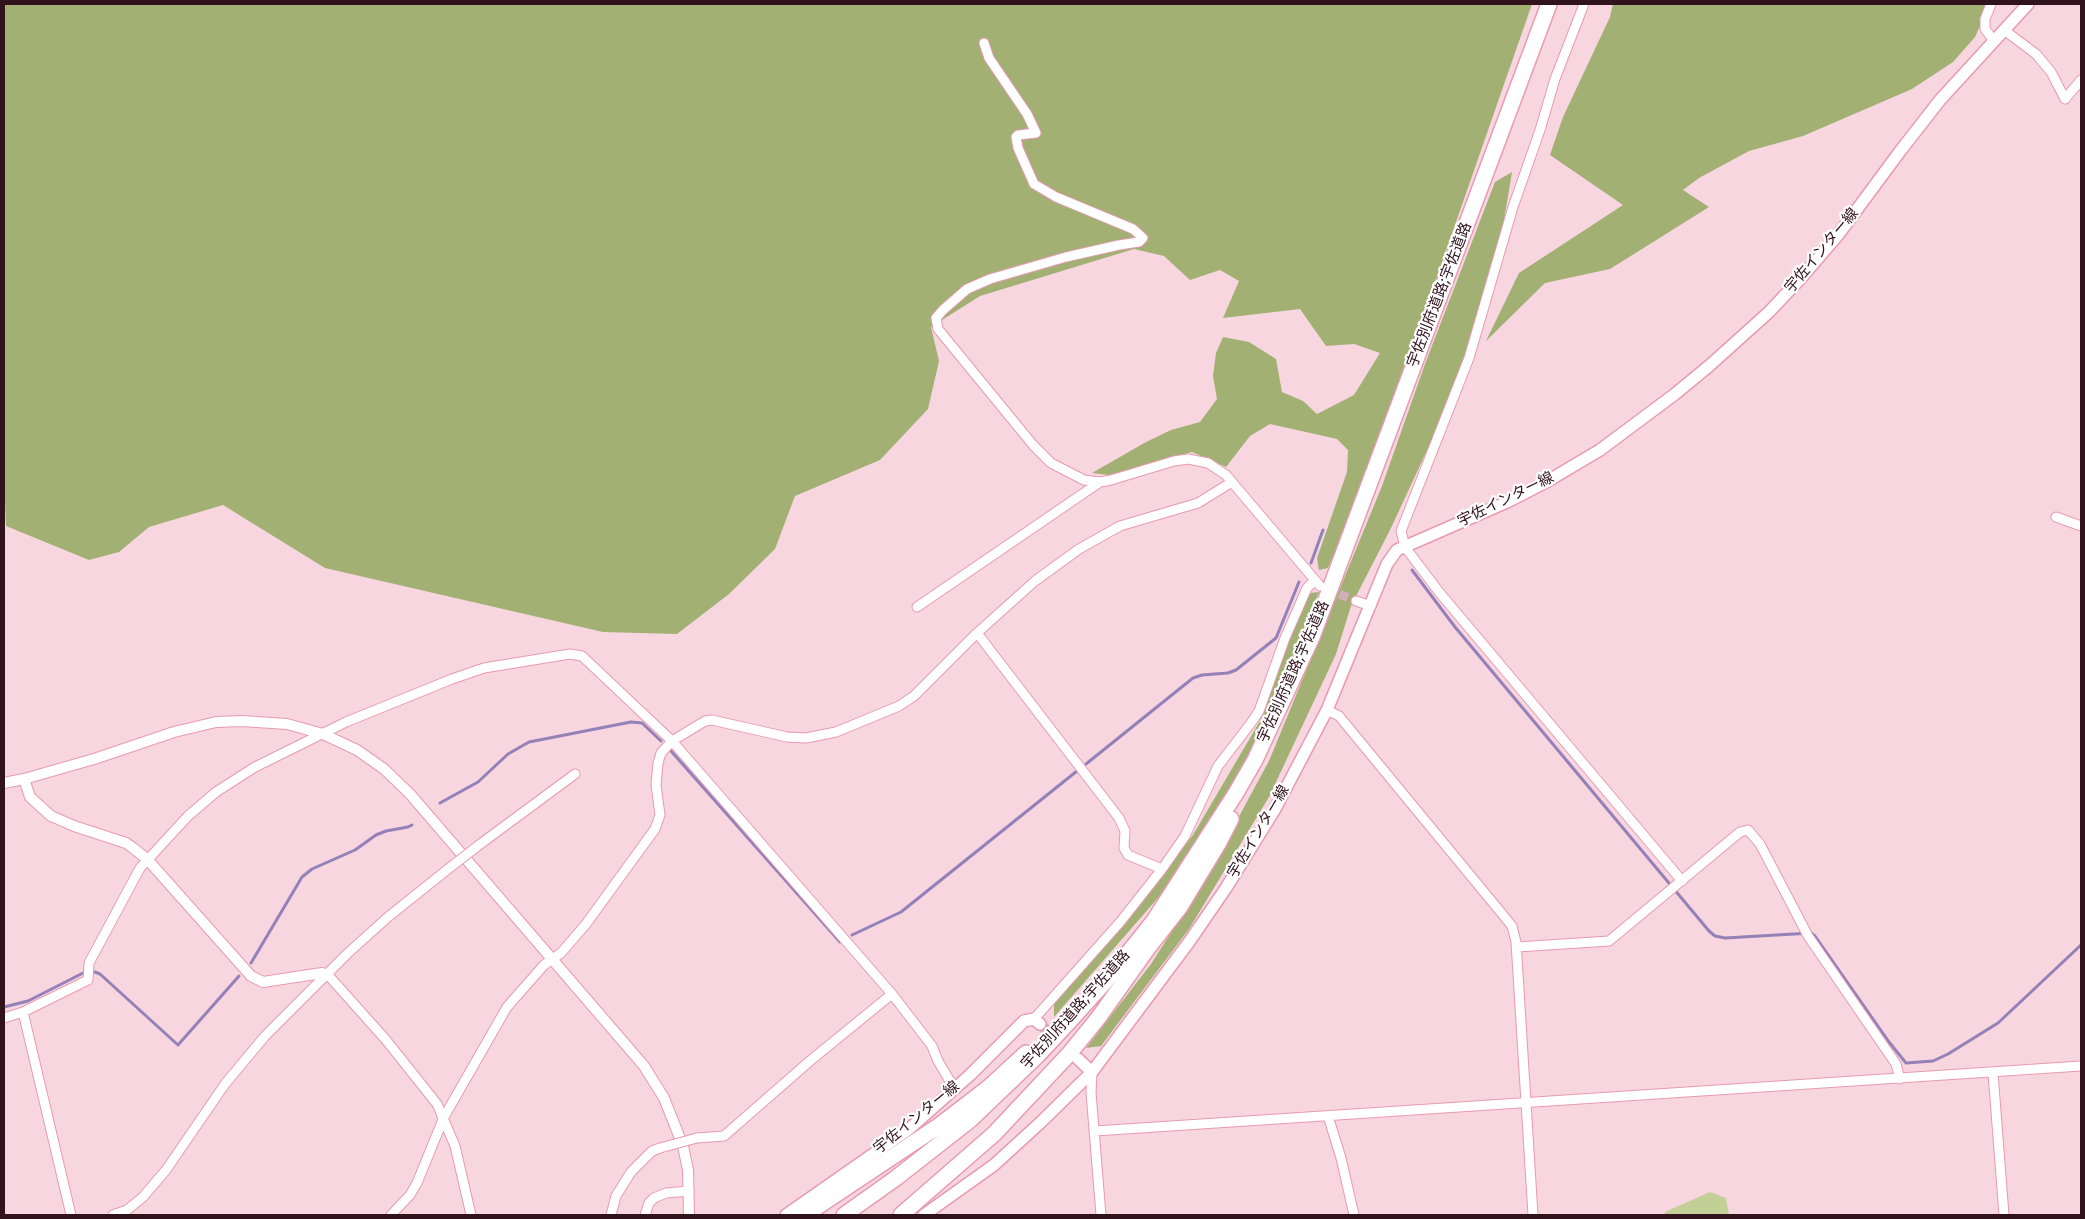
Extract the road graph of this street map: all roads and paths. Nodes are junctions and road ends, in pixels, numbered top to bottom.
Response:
1 (1549, 4) edge
2 (1584, 4) edge
3 (1991, 4) edge
4 (2028, 4) edge
5 (2004, 30) junction
6 (1994, 41) junction
7 (984, 43) dead end
8 (2081, 80) edge
9 (1100, 482) junction
10 (1232, 482) junction
11 (2056, 517) dead end
12 (2081, 526) edge
13 (1405, 547) junction
14 (1356, 601) tunnel mouth
15 (1371, 606) junction
16 (917, 608) dead end
17 (977, 633) junction
18 (1283, 702) junction
19 (1327, 710) junction
20 (323, 734) junction
21 (672, 741) junction
22 (575, 774) dead end
23 (24, 779) junction
24 (4, 783) edge
25 (147, 858) junction
26 (1162, 869) junction
27 (1682, 880) junction
28 (1516, 947) junction
29 (552, 958) junction
30 (328, 975) junction
31 (892, 994) junction
32 (23, 1012) junction
33 (4, 1018) edge
34 (1037, 1021) joint
35 (1067, 1024) junction
36 (1078, 1059) tunnel mouth
37 (2081, 1066) edge
38 (1092, 1072) junction
39 (1993, 1073) junction
40 (1900, 1079) junction
41 (954, 1088) junction
42 (1526, 1103) junction
43 (1328, 1116) junction
44 (444, 1117) junction
45 (1095, 1131) junction
46 (689, 1190) junction
47 (71, 1215) edge
48 (113, 1215) edge
49 (391, 1215) edge
50 (471, 1215) edge
51 (611, 1215) edge
52 (645, 1215) edge
53 (689, 1215) edge
54 (786, 1215) edge
55 (800, 1215) edge
56 (844, 1215) edge
57 (901, 1215) edge
58 (924, 1215) edge
59 (1101, 1215) edge
60 (1354, 1215) edge
61 (1534, 1215) edge
62 (2004, 1215) edge

1 - 18 highway, 宇佐別府道路;宇佐道路
2 - 13 street
3 - 6 street
4 - 5 main road, 宇佐インター線
5 - 6 main road, 宇佐インター線
5 - 8 street
6 - 13 main road, 宇佐インター線
7 - 9 street
9 - 10 street
9 - 16 street
10 - 17 street
10 - 26 street
11 - 12 street
13 - 15 main road, 宇佐インター線
13 - 27 street
14 - 15 street
15 - 19 main road, 宇佐インター線
17 - 21 street
17 - 26 street
18 - 35 highway, 宇佐別府道路;宇佐道路
18 - 57 highway
19 - 28 street
19 - 38 main road, 宇佐インター線
20 - 21 street
20 - 23 street
20 - 25 street
20 - 29 street
21 - 29 street
21 - 31 street
22 - 30 street, bridge
23 - 24 street
23 - 25 street
25 - 30 street
25 - 32 street
26 - 34 street
27 - 28 street
27 - 40 street
28 - 42 street
29 - 44 street
29 - 46 street
30 - 44 street
30 - 48 street
31 - 41 street
31 - 51 street, bridge
32 - 33 street
32 - 47 street
34 - 41 main road, 宇佐インター線
35 - 55 highway
35 - 56 highway, 宇佐別府道路;宇佐道路
36 - 38 main road
37 - 39 street
38 - 45 street
38 - 58 main road, 宇佐インター線
39 - 40 street
39 - 62 street
40 - 42 street
41 - 54 main road, 宇佐インター線
42 - 43 street
42 - 61 street
43 - 45 street
43 - 60 street
44 - 49 street
44 - 50 street
45 - 59 street
46 - 52 street
46 - 53 street

